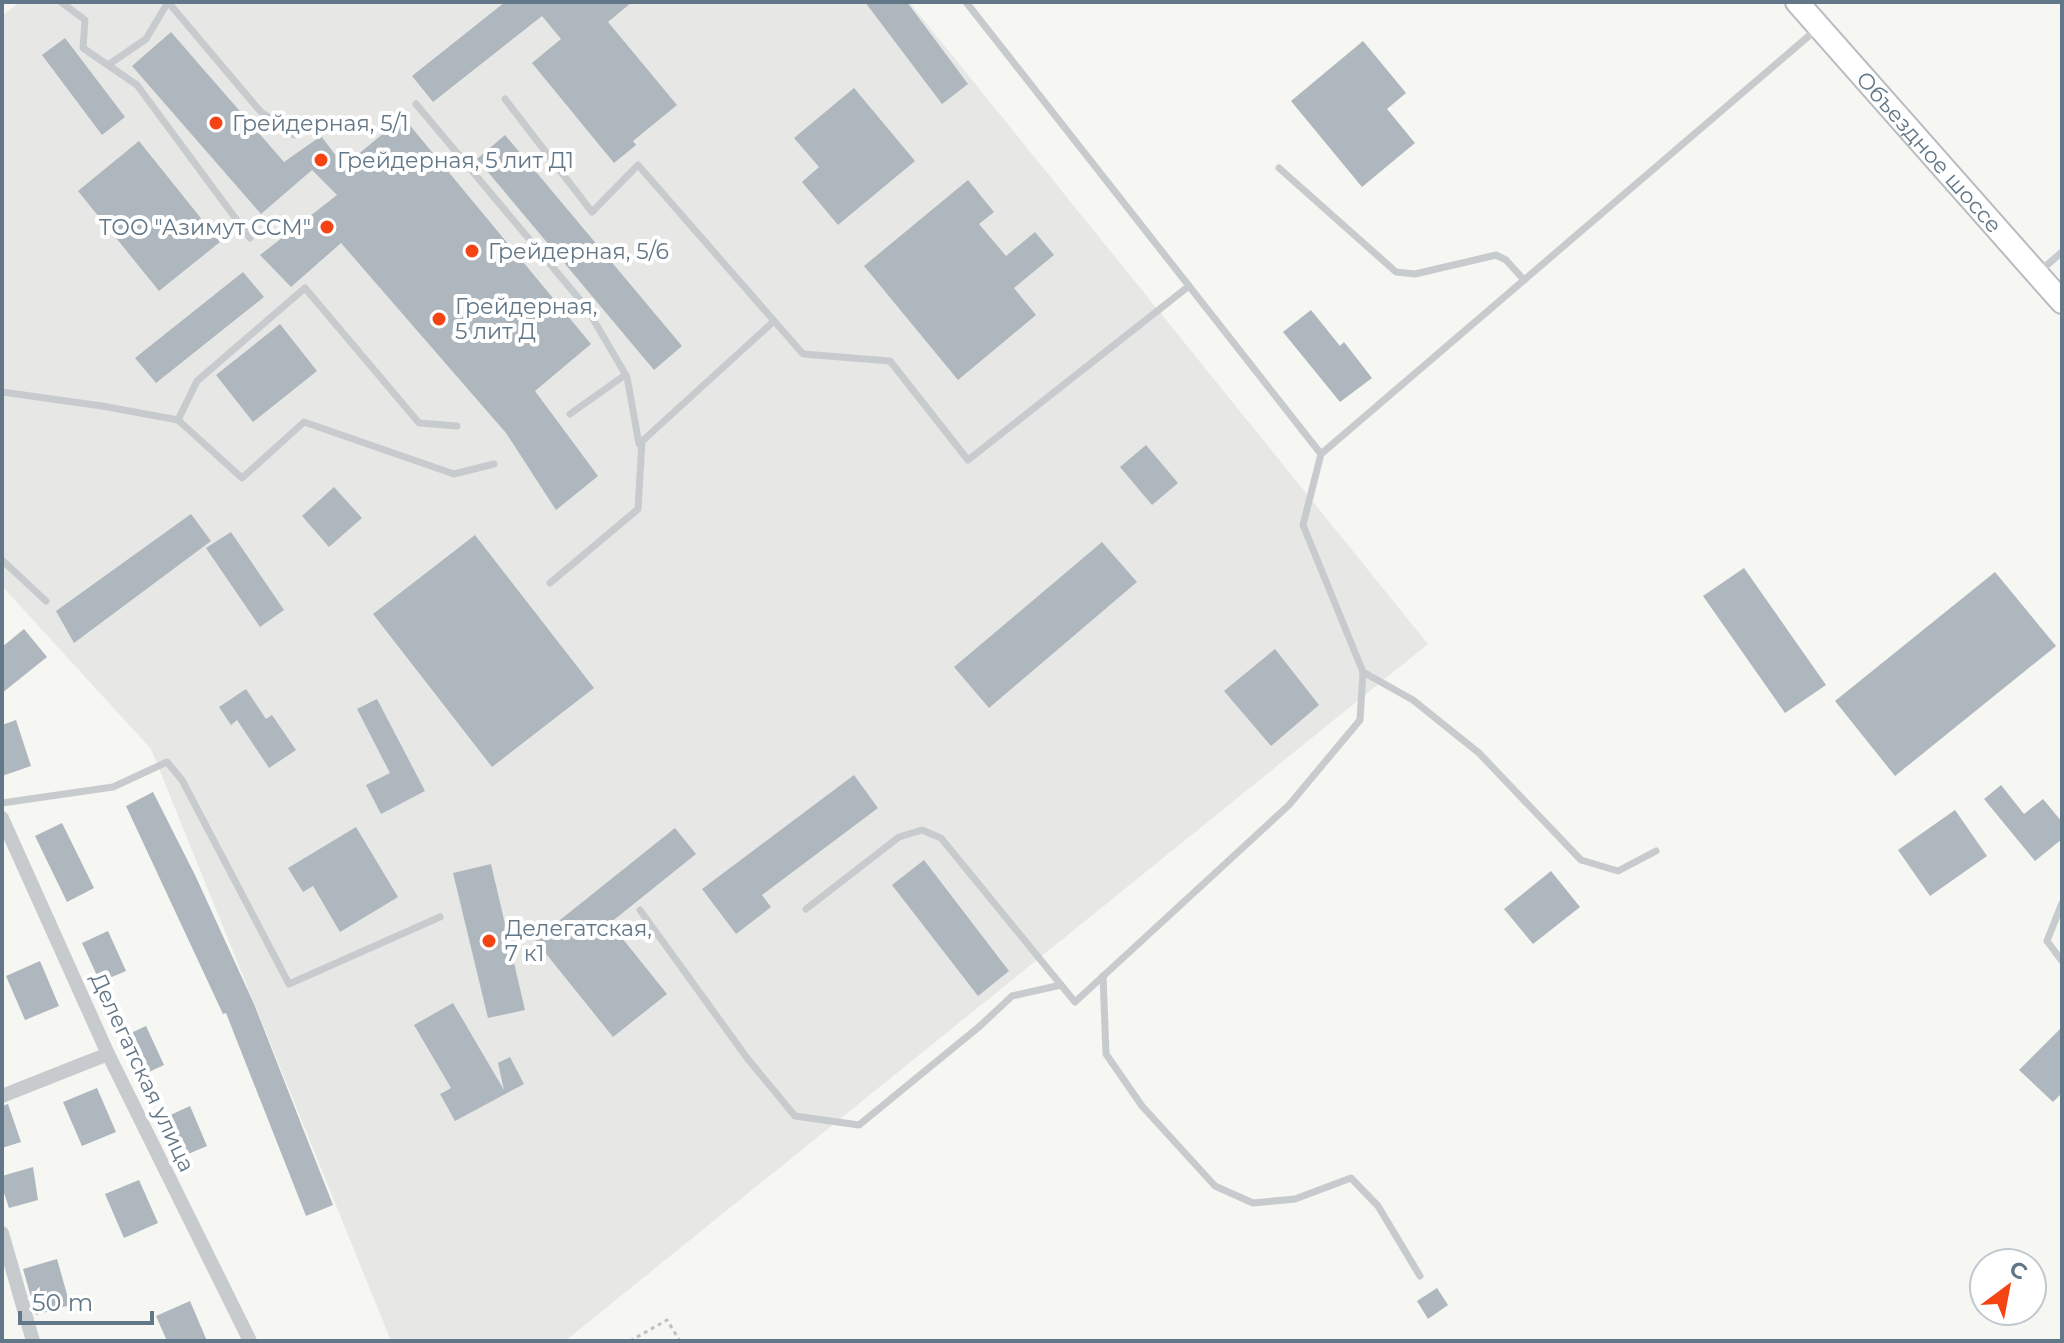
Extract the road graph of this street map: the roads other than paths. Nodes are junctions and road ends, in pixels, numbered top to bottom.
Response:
1 (61, 2) edge
2 (168, 2) edge
3 (966, 2) edge
4 (1797, 2) edge
5 (1819, 28) junction
6 (108, 65) junction
7 (505, 99) dead end
8 (416, 104) dead end
9 (294, 135) dead end
10 (1279, 168) dead end
11 (250, 238) dead end
12 (2062, 252) edge
13 (2038, 274) junction
14 (1524, 280) junction
15 (1189, 286) junction
16 (2062, 302) edge
17 (774, 321) junction
18 (625, 375) junction
19 (2, 392) edge
20 (570, 414) dead end
21 (178, 420) junction
22 (457, 426) dead end
23 (642, 441) junction
24 (1321, 454) junction
25 (494, 464) dead end
26 (2, 560) edge
27 (550, 583) dead end
28 (46, 601) dead end
29 (1363, 672) junction
30 (2, 803) edge
31 (2, 818) edge
32 (1656, 851) dead end
33 (2062, 903) edge
34 (806, 909) dead end
35 (640, 910) dead end
36 (440, 917) dead end
37 (2062, 961) edge
38 (1103, 976) junction
39 (1061, 985) junction
40 (108, 1054) junction
41 (2, 1096) edge
42 (2, 1233) edge
43 (1420, 1276) dead end
44 (33, 1341) edge
45 (250, 1341) edge

1 - 6 lane
2 - 6 lane
2 - 9 lane
3 - 15 lane
4 - 5 main road, Объездное шоссе
5 - 13 main road, Объездное шоссе
5 - 14 lane
6 - 11 lane
7 - 17 lane
8 - 18 lane
10 - 14 lane
12 - 13 lane
13 - 16 main road, Объездное шоссе
14 - 24 lane
15 - 17 lane
15 - 24 lane
17 - 23 lane
18 - 20 lane
18 - 23 lane
19 - 21 lane
21 - 22 lane
21 - 25 lane
23 - 27 lane
24 - 29 lane
26 - 28 lane
29 - 32 lane
29 - 38 lane
30 - 36 lane
31 - 40 street, Делегатская улица
33 - 37 lane
34 - 39 lane
35 - 39 lane
38 - 39 lane
38 - 43 lane
40 - 41 street
40 - 45 street, Делегатская улица
42 - 44 street

